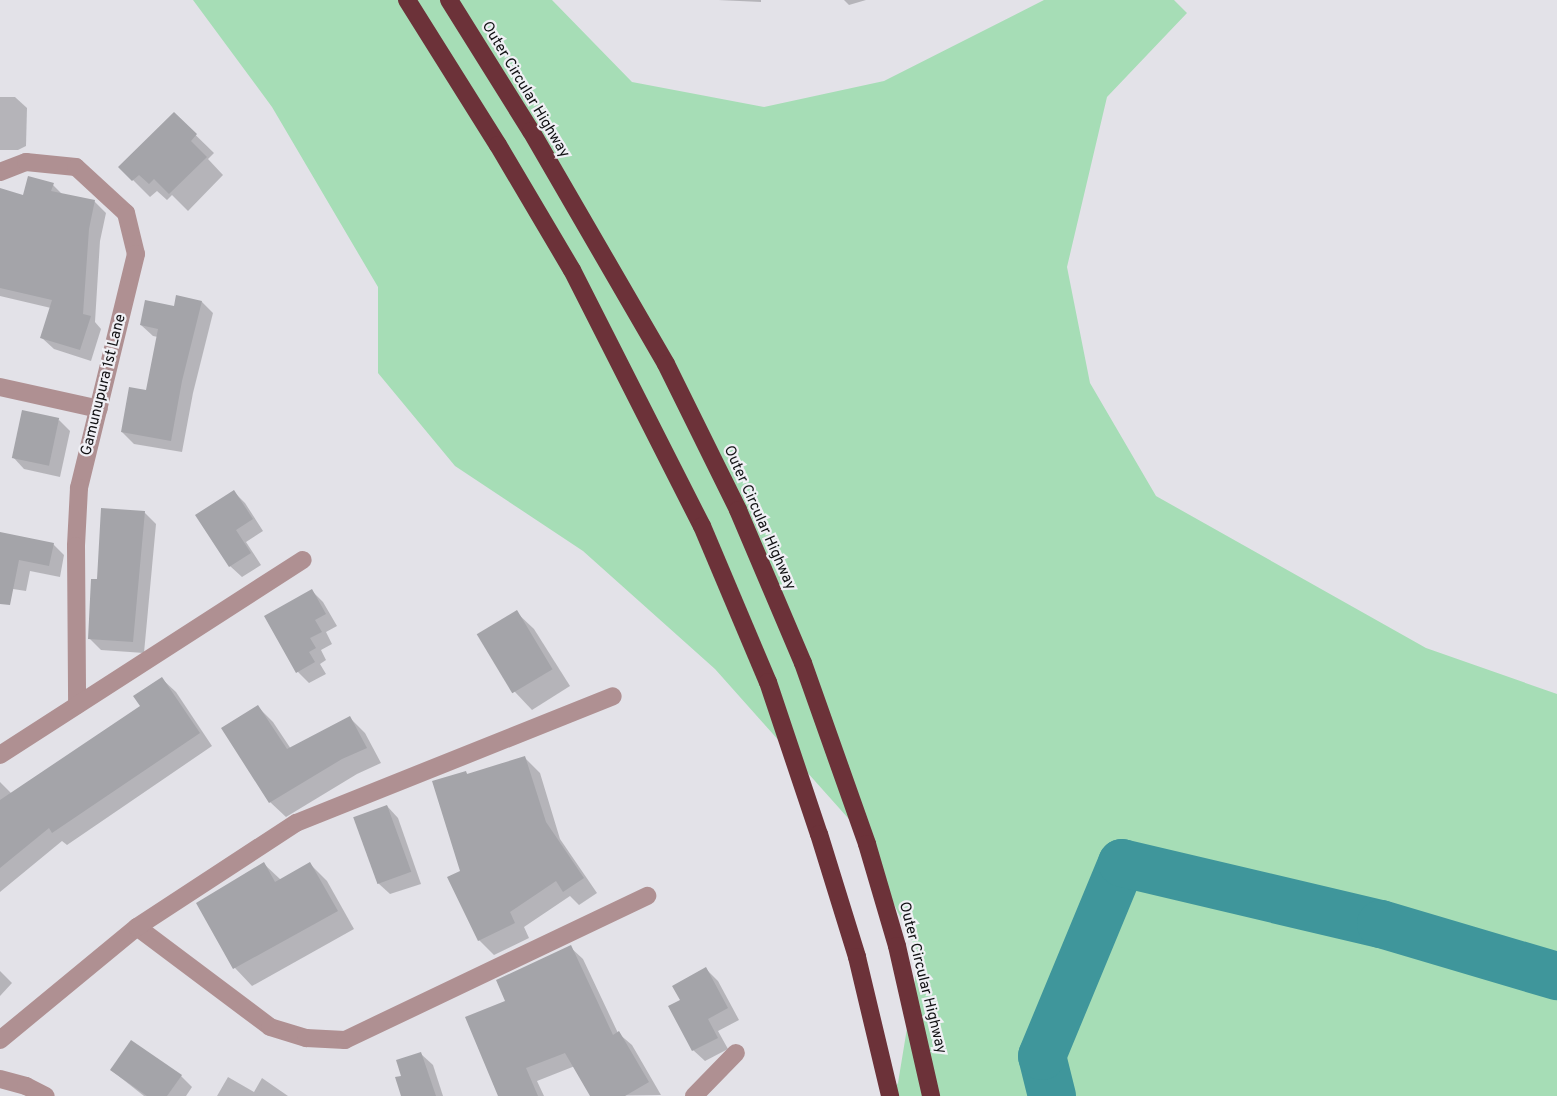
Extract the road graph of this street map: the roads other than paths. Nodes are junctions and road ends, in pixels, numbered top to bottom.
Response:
1 (407, 0) edge
2 (449, 0) edge
3 (0, 172) edge
4 (0, 387) edge
5 (99, 409) junction
6 (303, 560) dead end
7 (613, 696) dead end
8 (77, 705) junction
9 (0, 755) edge
10 (647, 896) dead end
11 (138, 927) junction
12 (0, 1040) edge
13 (736, 1053) dead end
14 (0, 1079) edge
15 (46, 1096) edge
16 (694, 1096) edge
17 (890, 1096) edge
18 (931, 1096) edge

1 - 17 highway
2 - 18 highway, Outer Circular Highway
3 - 5 street, Gamunupura 1st Lane
4 - 5 street
5 - 8 street, Gamunupura 1st Lane
6 - 8 street
7 - 11 street
8 - 9 street
10 - 11 street
11 - 12 street
13 - 16 street
14 - 15 street

